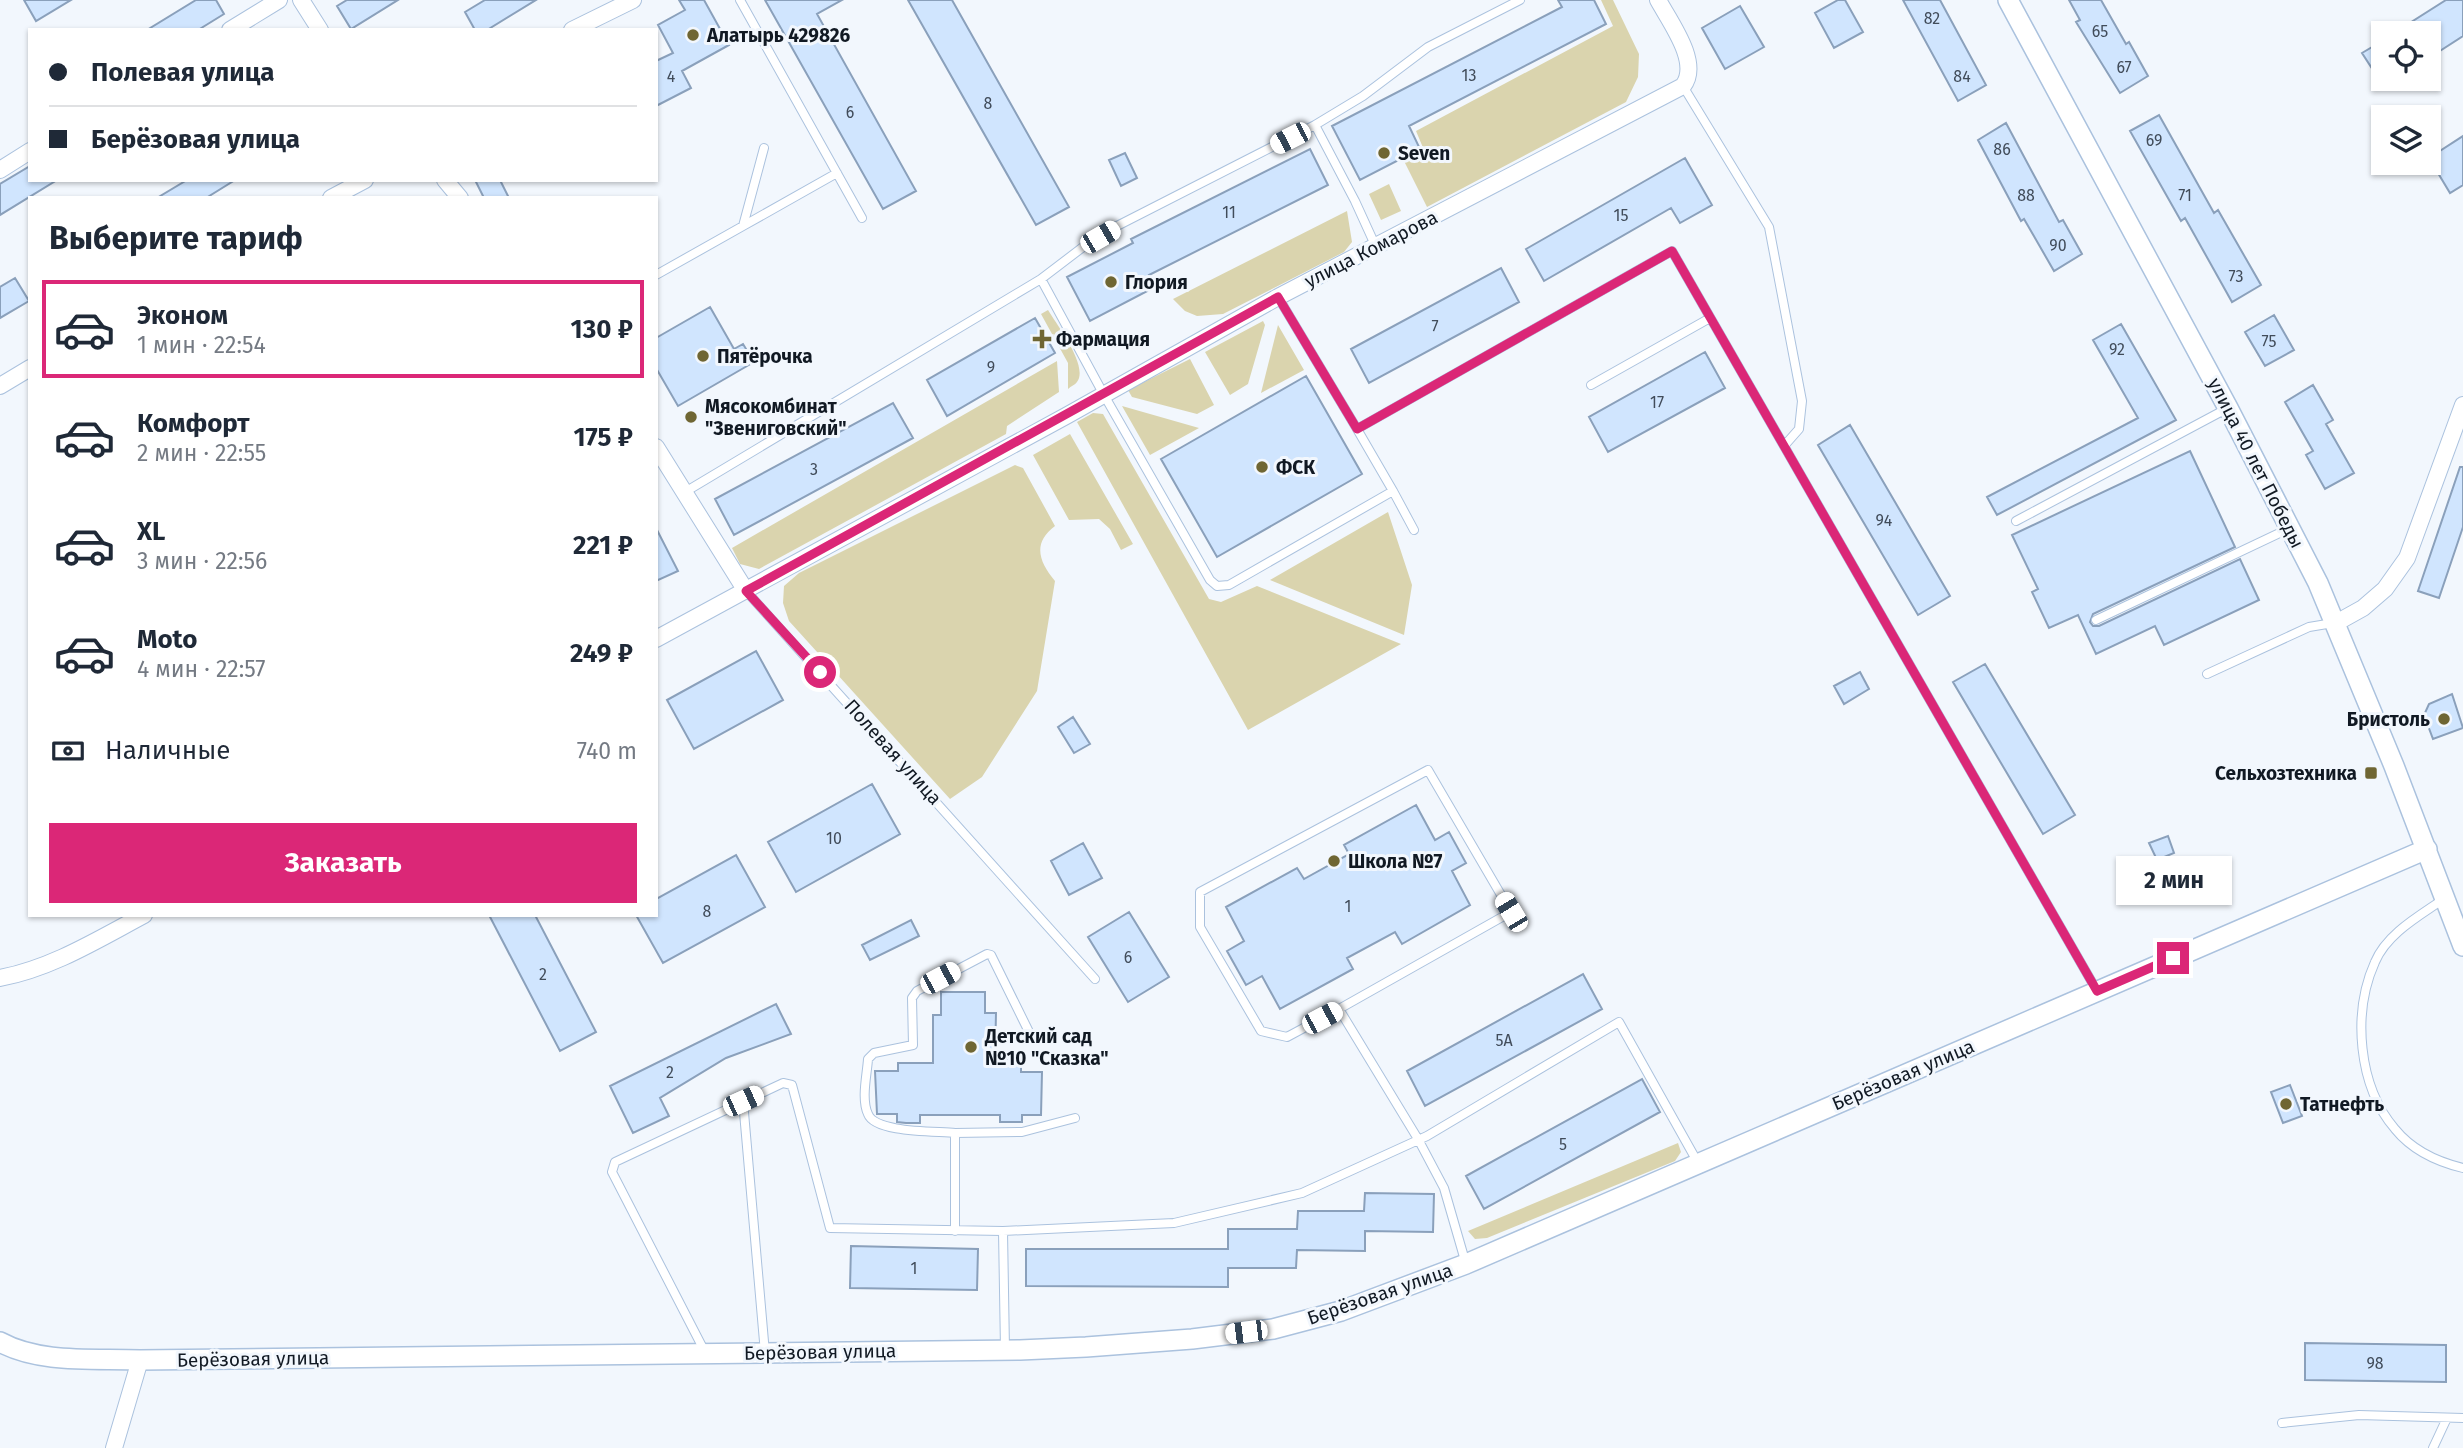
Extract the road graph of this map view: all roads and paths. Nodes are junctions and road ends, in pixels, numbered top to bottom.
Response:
1 (279, 0) edge
2 (301, 0) edge
3 (633, 0) edge
4 (740, 0) edge
5 (1520, 0) edge
6 (1658, 0) edge
7 (2008, 0) edge
8 (233, 28) edge
9 (319, 28) edge
10 (576, 28) edge
11 (1683, 86) junction
12 (1315, 125) junction
13 (764, 148) dead end
14 (28, 152) edge
15 (0, 170) edge
16 (837, 173) junction
17 (361, 182) edge
18 (447, 182) edge
19 (335, 196) edge
20 (458, 196) edge
21 (862, 218) dead end
22 (743, 226) junction
23 (1376, 247) junction
24 (658, 274) edge
25 (1041, 279) junction
26 (1278, 297) junction
27 (1710, 318) junction
28 (28, 369) edge
29 (1591, 385) dead end
30 (0, 386) edge
31 (1104, 395) junction
32 (2463, 405) edge
33 (2228, 408) junction
34 (1357, 429) junction
35 (1784, 446) junction
36 (658, 450) edge
37 (1393, 491) junction
38 (685, 492) junction
39 (2016, 521) dead end
40 (2290, 528) junction
41 (1414, 530) dead end
42 (746, 591) junction
43 (2096, 620) dead end
44 (2336, 622) junction
45 (658, 638) edge
46 (2207, 674) dead end
47 (2427, 849) junction
48 (2445, 898) junction
49 (140, 917) edge
50 (2463, 946) edge
51 (0, 978) edge
52 (1095, 979) dead end
53 (2097, 991) junction
54 (1339, 1009) junction
55 (1032, 1038) dead end
56 (743, 1101) junction
57 (1075, 1118) dead end
58 (955, 1133) junction
59 (1418, 1139) junction
60 (1698, 1163) junction
61 (2463, 1168) edge
62 (955, 1231) junction
63 (1003, 1231) junction
64 (1466, 1264) junction
65 (0, 1342) edge
66 (1004, 1350) junction
67 (765, 1353) junction
68 (706, 1354) junction
69 (139, 1360) junction
70 (2447, 1418) junction
71 (2463, 1418) edge
72 (2282, 1423) dead end
73 (114, 1448) edge
74 (2433, 1448) edge

1 - 8 street
2 - 9 street
3 - 10 street
4 - 16 lane
5 - 12 lane
6 - 11 street
7 - 33 street, улица 40 лет Победы
11 - 23 street, улица Комарова
11 - 35 lane
12 - 23 lane
12 - 25 lane
13 - 22 lane
14 - 15 street
16 - 21 lane
16 - 22 lane
17 - 19 street
18 - 20 street
22 - 24 lane
23 - 26 street, улица Комарова
25 - 31 lane
25 - 38 lane
26 - 31 street, улица Комарова
26 - 34 lane
27 - 29 lane
27 - 34 lane
27 - 35 lane
28 - 30 street
31 - 37 lane
31 - 42 street, улица Комарова
32 - 44 street
33 - 39 lane
33 - 40 street, улица 40 лет Победы
34 - 37 lane
35 - 53 lane
36 - 38 street, Полевая улица
37 - 41 lane
38 - 42 street, Полевая улица
40 - 43 lane
40 - 44 street, улица 40 лет Победы
42 - 45 street, улица Комарова
42 - 52 lane, Полевая улица
44 - 46 lane
44 - 47 street, улица 40 лет Победы
47 - 48 street, улица 40 лет Победы
47 - 53 street, Берёзовая улица
48 - 50 street, улица 40 лет Победы
48 - 61 lane
49 - 51 street
53 - 60 street, Берёзовая улица
54 - 54 lane
54 - 59 lane
55 - 58 lane
56 - 62 lane
56 - 67 lane
56 - 68 lane
57 - 58 lane
58 - 62 lane
59 - 60 lane
59 - 63 lane
59 - 64 lane
60 - 64 street, Берёзовая улица
62 - 63 lane
63 - 66 lane
64 - 66 street, Берёзовая улица
65 - 69 street, Берёзовая улица
66 - 67 street, Берёзовая улица
67 - 68 street, Берёзовая улица
68 - 69 street, Берёзовая улица
69 - 73 street
70 - 71 lane
70 - 72 lane
70 - 74 lane

